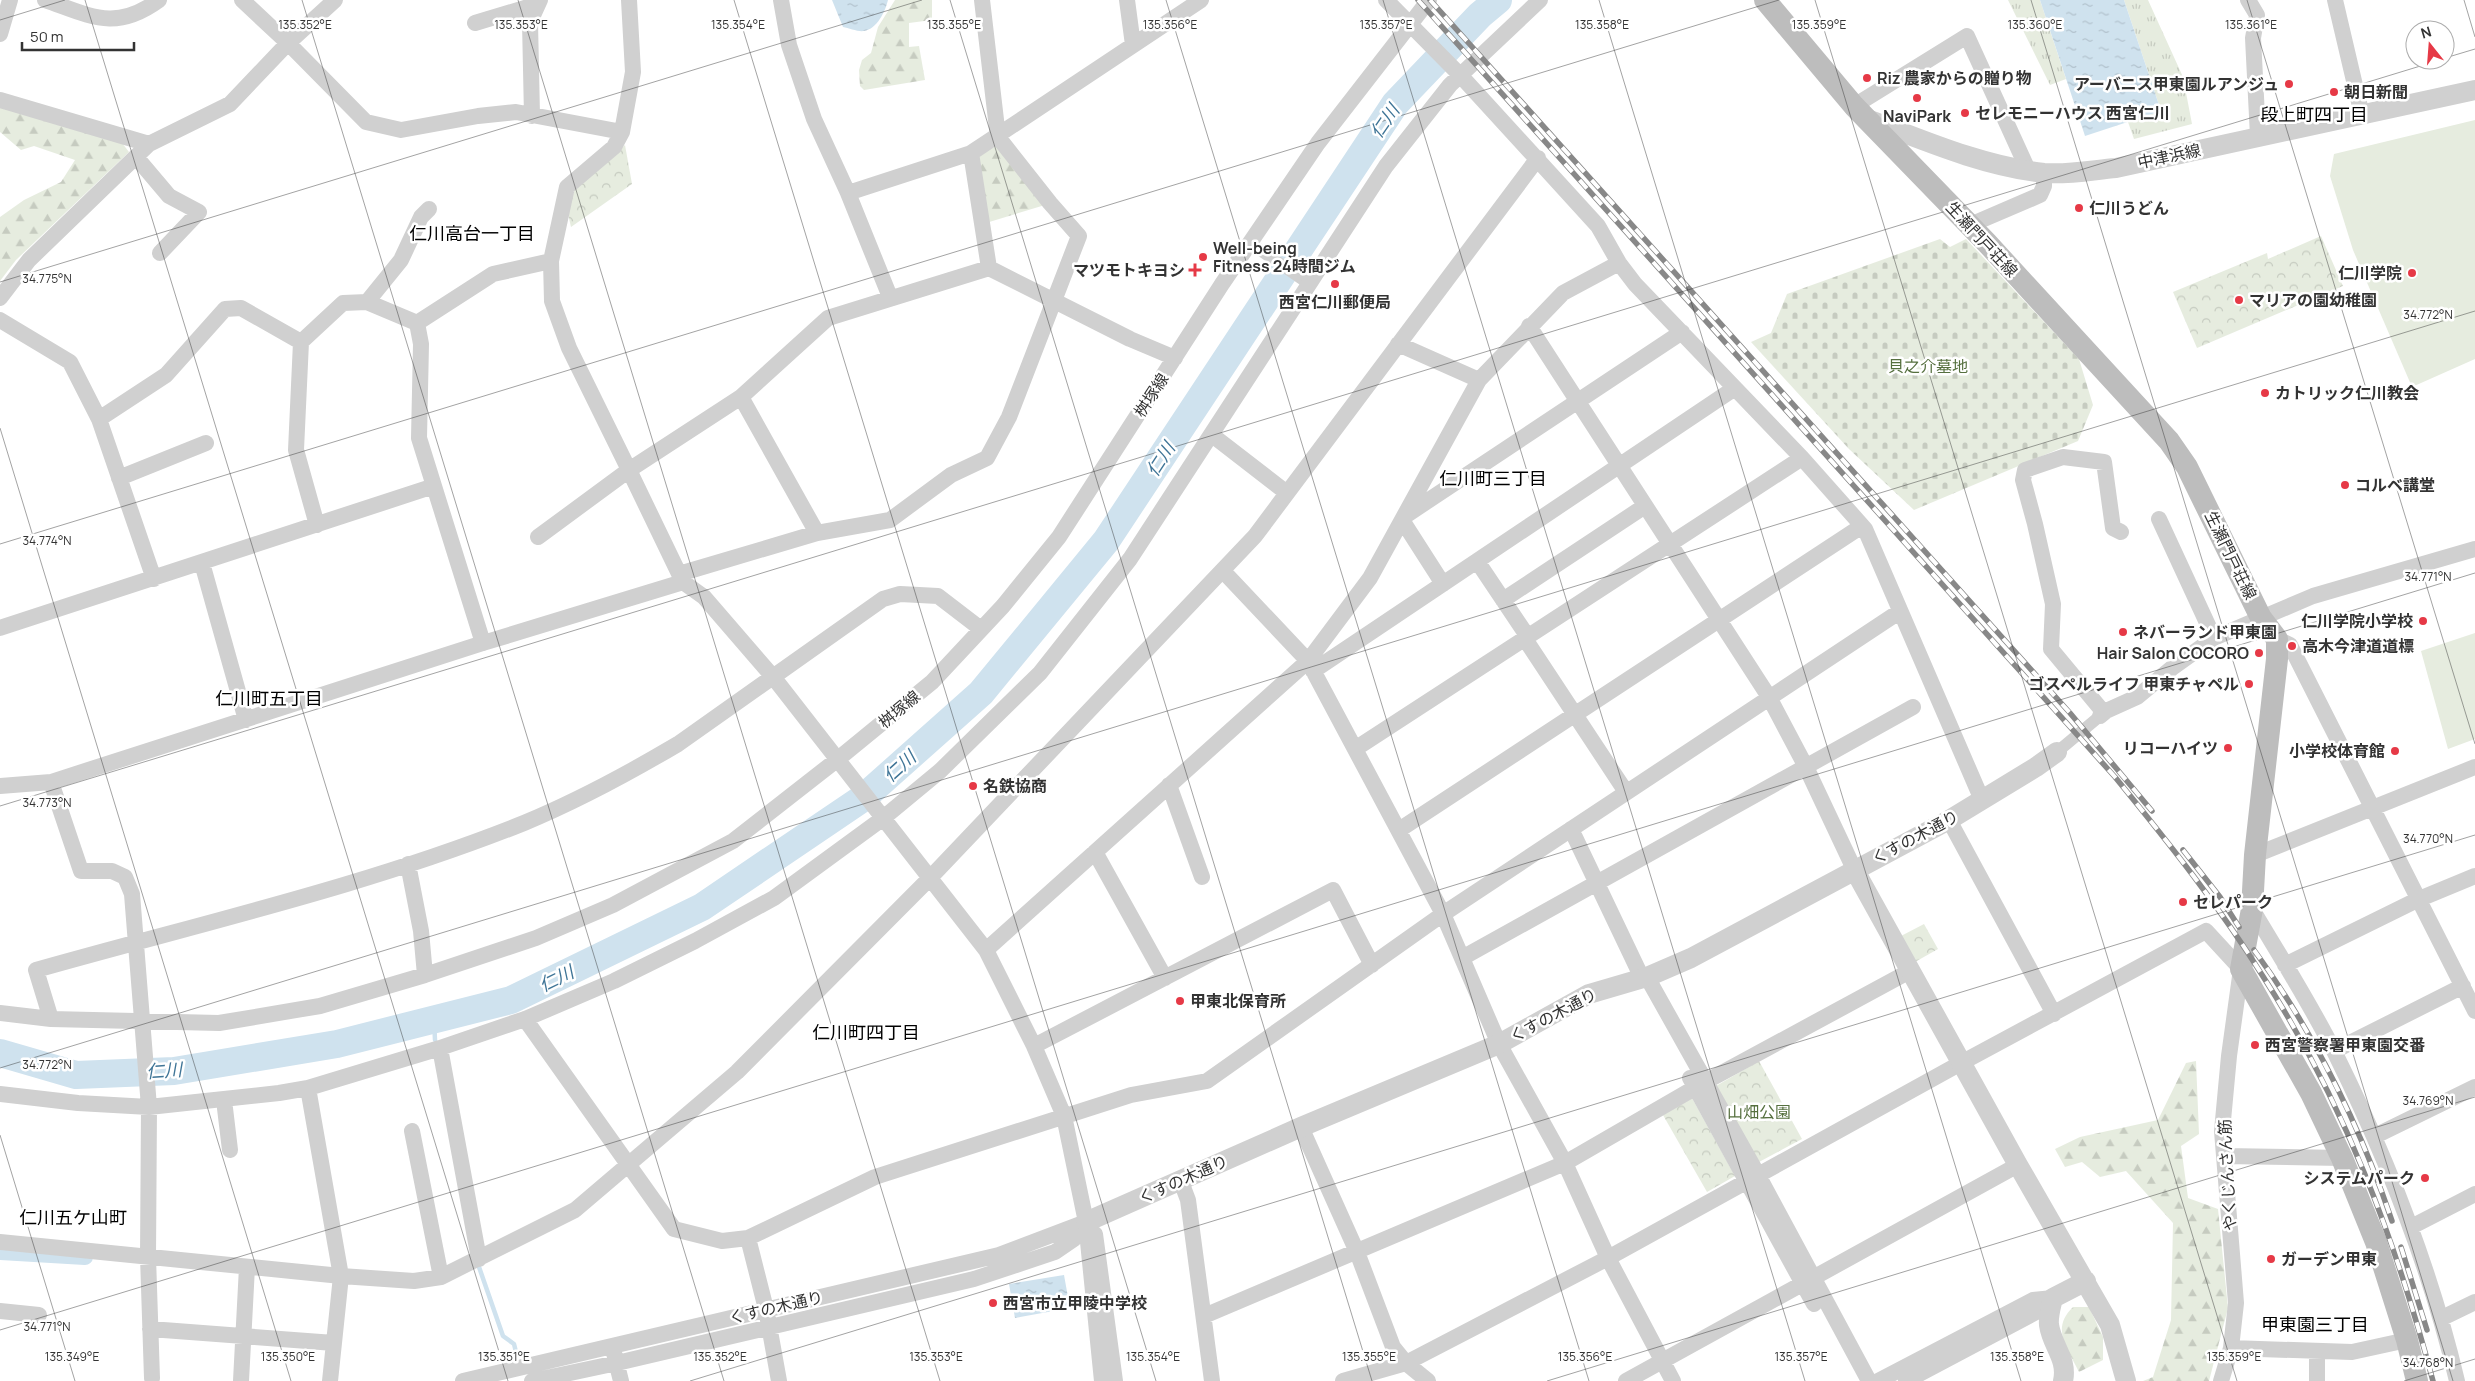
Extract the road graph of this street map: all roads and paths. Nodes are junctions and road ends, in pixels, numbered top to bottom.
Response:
1 (10, 0) edge
2 (45, 0) edge
3 (159, 0) edge
4 (242, 0) edge
5 (335, 0) edge
6 (629, 0) edge
7 (781, 0) edge
8 (982, 0) edge
9 (1127, 0) edge
10 (1201, 0) edge
11 (1386, 0) edge
12 (1429, 0) edge
13 (1540, 0) edge
14 (1766, 0) edge
15 (2248, 0) edge
16 (2335, 0) edge
17 (539, 2) edge
18 (475, 23) dead end
19 (1412, 25) junction
20 (0, 34) edge
21 (288, 43) junction
22 (1133, 44) junction
23 (1459, 74) junction
24 (2475, 90) edge
25 (0, 100) edge
26 (1860, 112) junction
27 (2362, 115) junction
28 (532, 116) junction
29 (622, 132) junction
30 (2258, 136) junction
31 (998, 137) junction
32 (1915, 137) junction
33 (148, 144) junction
34 (972, 153) junction
35 (136, 157) junction
36 (1538, 158) junction
37 (1910, 164) junction
38 (2036, 171) junction
39 (848, 193) junction
40 (429, 208) dead end
41 (1970, 226) junction
42 (1250, 243) junction
43 (160, 254) dead end
44 (551, 262) junction
45 (1619, 262) junction
46 (989, 268) junction
47 (1308, 283) junction
48 (890, 297) junction
49 (0, 298) edge
50 (1053, 300) junction
51 (367, 302) junction
52 (0, 320) edge
53 (417, 323) junction
54 (1529, 326) junction
55 (1682, 332) junction
56 (301, 342) junction
57 (1398, 344) junction
58 (1175, 358) junction
59 (1479, 380) junction
60 (1735, 388) junction
61 (741, 398) junction
62 (1579, 401) junction
63 (99, 420) junction
64 (1212, 435) junction
65 (206, 443) dead end
66 (1802, 458) junction
67 (1619, 466) junction
68 (629, 470) junction
69 (119, 478) junction
70 (434, 486) junction
71 (1287, 493) junction
72 (1645, 506) junction
73 (1402, 519) junction
74 (2159, 519) dead end
75 (317, 525) junction
76 (1862, 526) junction
77 (2121, 532) dead end
78 (817, 533) junction
79 (538, 537) dead end
80 (1669, 545) junction
81 (2475, 549) edge
82 (1477, 561) junction
83 (202, 563) junction
84 (1222, 571) junction
85 (681, 578) junction
86 (154, 579) junction
87 (1443, 584) junction
88 (1503, 600) junction
89 (1899, 612) junction
90 (2261, 618) junction
91 (1720, 622) junction
92 (0, 628) edge
93 (981, 629) junction
94 (1526, 638) junction
95 (2214, 638) junction
96 (2277, 639) junction
97 (483, 643) junction
98 (1310, 666) junction
99 (774, 678) junction
100 (1769, 697) junction
101 (1913, 707) dead end
102 (2103, 713) junction
103 (1575, 716) junction
104 (246, 720) junction
105 (1355, 749) junction
106 (2057, 752) joint
107 (838, 759) junction
108 (1806, 767) junction
109 (2475, 767) edge
110 (51, 782) junction
111 (1170, 785) junction
112 (0, 786) edge
113 (1626, 792) junction
114 (1982, 800) junction
115 (2372, 808) junction
116 (882, 819) junction
117 (1949, 820) junction
118 (1571, 829) junction
119 (1399, 830) junction
120 (1094, 852) junction
121 (2255, 855) junction
122 (408, 864) junction
123 (1854, 869) junction
124 (2475, 876) edge
125 (1202, 877) dead end
126 (929, 879) junction
127 (1597, 883) junction
128 (2417, 900) junction
129 (2252, 908) junction
130 (1443, 914) junction
131 (136, 942) junction
132 (986, 950) junction
133 (1462, 958) junction
134 (1372, 965) junction
135 (2285, 965) junction
136 (2241, 969) junction
137 (1910, 971) junction
138 (425, 975) junction
139 (1165, 978) junction
140 (1641, 979) junction
141 (2463, 986) junction
142 (2475, 1010) edge
143 (0, 1014) edge
144 (2054, 1014) junction
145 (52, 1019) junction
146 (525, 1019) junction
147 (143, 1023) junction
148 (1499, 1044) junction
149 (1034, 1046) junction
150 (440, 1048) junction
151 (2334, 1051) junction
152 (1961, 1063) junction
153 (1700, 1085) junction
154 (2475, 1087) edge
155 (308, 1088) junction
156 (0, 1094) edge
157 (224, 1100) junction
158 (149, 1107) junction
159 (1064, 1116) junction
160 (1301, 1127) junction
161 (412, 1131) dead end
162 (2375, 1136) junction
163 (230, 1150) dead end
164 (2224, 1156) junction
165 (2342, 1158) junction
166 (1565, 1162) junction
167 (629, 1165) junction
168 (2018, 1165) junction
169 (1180, 1179) junction
170 (1752, 1179) junction
171 (2475, 1194) edge
172 (1086, 1222) junction
173 (2411, 1227) junction
174 (748, 1238) junction
175 (0, 1242) edge
176 (1357, 1252) junction
177 (148, 1256) junction
178 (1608, 1258) junction
179 (479, 1259) junction
180 (247, 1267) junction
181 (341, 1276) junction
182 (441, 1277) junction
183 (1808, 1281) junction
184 (2086, 1281) junction
185 (2053, 1298) junction
186 (2475, 1302) edge
187 (766, 1309) junction
188 (0, 1311) edge
189 (39, 1315) dead end
190 (1204, 1316) junction
191 (2442, 1318) junction
192 (769, 1328) junction
193 (150, 1329) junction
194 (244, 1338) junction
195 (2407, 1340) junction
196 (334, 1343) junction
197 (613, 1346) junction
198 (2232, 1348) junction
199 (2317, 1352) junction
200 (1663, 1360) junction
201 (617, 1363) junction
202 (1406, 1363) junction
203 (531, 1364) junction
204 (152, 1378) dead end
205 (241, 1381) edge
206 (330, 1381) edge
207 (463, 1381) edge
208 (533, 1381) edge
209 (621, 1381) edge
210 (779, 1381) edge
211 (1102, 1381) edge
212 (1116, 1381) edge
213 (1212, 1381) edge
214 (1343, 1381) edge
215 (1428, 1381) edge
216 (1626, 1381) edge
217 (1673, 1381) edge
218 (1857, 1381) edge
219 (1869, 1381) edge
220 (1878, 1381) edge
221 (1906, 1381) edge
222 (2063, 1381) edge
223 (2126, 1381) edge
224 (2221, 1381) edge
225 (2317, 1381) edge
226 (2417, 1381) edge
227 (2457, 1381) edge

1 - 20 street
2 - 3 street
4 - 21 street
5 - 21 street
6 - 29 street
7 - 39 street
8 - 31 street
9 - 22 street
10 - 22 street
11 - 19 street
12 - 19 street, 桝塚線
13 - 23 street
14 - 26 main road, 生瀬門戸荘線
15 - 30 street
16 - 27 street
17 - 18 street
17 - 28 street
19 - 23 street
19 - 42 street, 桝塚線
21 - 28 street
21 - 33 street
22 - 31 street
23 - 36 street
23 - 47 street
24 - 27 street, 中津浜線
25 - 33 street
26 - 32 street, 中津浜線
26 - 37 main road, 生瀬門戸荘線
26 - 38 street
27 - 30 street, 中津浜線
28 - 29 street
29 - 44 street
30 - 38 street, 中津浜線
31 - 34 street
31 - 50 street
32 - 37 street
32 - 38 street, 中津浜線
33 - 35 street
34 - 39 street
34 - 46 street
35 - 43 street
35 - 49 street
36 - 45 street
36 - 57 street
37 - 41 main road, 生瀬門戸荘線
38 - 41 street
39 - 48 street
40 - 51 street
41 - 90 main road, 生瀬門戸荘線
42 - 47 street
42 - 58 street, 桝塚線
44 - 53 street
44 - 68 street
45 - 54 street
45 - 55 street
46 - 48 street
46 - 50 street
47 - 64 street
48 - 61 street
50 - 58 street
50 - 78 street
51 - 53 street
51 - 56 street
52 - 63 street
53 - 70 street
54 - 59 street
54 - 62 street
55 - 60 street
55 - 62 street
56 - 63 street
56 - 75 street
57 - 59 street
57 - 71 street
58 - 93 street, 桝塚線
59 - 73 street
60 - 66 street
60 - 67 street
61 - 68 street
61 - 78 street
62 - 67 street
62 - 73 street
63 - 69 street
64 - 71 street
64 - 116 street
65 - 69 street
66 - 76 street
66 - 80 street
67 - 72 street
67 - 82 street
68 - 79 street
68 - 85 street
69 - 86 street
70 - 75 street
70 - 97 street
71 - 84 street
72 - 80 street
72 - 88 street
73 - 87 street
73 - 98 street
74 - 95 street
75 - 83 street
76 - 89 street
76 - 91 street
77 - 102 street
78 - 85 street
80 - 91 street
80 - 94 street
81 - 90 street
82 - 87 street
82 - 88 street
83 - 86 street
83 - 104 street
84 - 98 street
84 - 126 street
85 - 97 street
85 - 99 street
86 - 92 street
87 - 98 street
88 - 94 street
89 - 100 street
89 - 114 street
90 - 95 street
90 - 96 main road, 生瀬門戸荘線
91 - 100 street
91 - 103 street
93 - 99 street
93 - 107 street, 桝塚線
94 - 103 street
94 - 105 street
95 - 102 street
96 - 115 street
96 - 121 main road
97 - 104 street
98 - 105 street
98 - 111 street
99 - 107 street
99 - 122 street
100 - 108 street
100 - 113 street
101 - 108 street
102 - 106 street
103 - 113 street
103 - 119 street
104 - 110 street
105 - 119 street
106 - 114 street, くすの木通り
107 - 116 street
107 - 138 street, 桝塚線
108 - 123 street
108 - 127 street
109 - 115 street
110 - 112 street
110 - 131 street
111 - 120 street
111 - 125 street
113 - 118 street
114 - 117 street, くすの木通り
115 - 121 street
115 - 128 street
116 - 126 street
116 - 146 street
117 - 123 street, くすの木通り
117 - 144 street
118 - 127 street
118 - 130 street
119 - 130 street
120 - 132 street
120 - 139 street
121 - 129 main road
122 - 131 street
122 - 138 street
123 - 137 street
123 - 140 street, くすの木通り
124 - 128 street
126 - 132 street
126 - 167 street
127 - 133 street
127 - 140 street
128 - 135 street
128 - 141 street
129 - 135 street
129 - 136 main road
130 - 133 street
130 - 134 street
131 - 145 street
131 - 147 street
132 - 149 street
133 - 148 street
134 - 139 street
134 - 159 street
135 - 151 street
136 - 144 street
136 - 164 street, やくじんさん筋
136 - 165 main road
137 - 152 street
137 - 153 street
138 - 147 street, 桝塚線
139 - 149 street
140 - 148 street, くすの木通り
140 - 153 street
141 - 142 street
141 - 151 street
143 - 145 street, 桝塚線
144 - 152 street
145 - 147 street, 桝塚線
146 - 150 street
146 - 167 street
147 - 158 street
148 - 160 street, くすの木通り
148 - 166 street
149 - 159 street
150 - 155 street
150 - 179 street
151 - 162 street
152 - 168 street
152 - 170 street
153 - 166 street
153 - 170 street
154 - 162 street
155 - 157 street
155 - 181 street
156 - 158 street
157 - 158 street
157 - 163 street
158 - 177 street
159 - 172 street
159 - 174 street
160 - 169 street, くすの木通り
160 - 176 street
161 - 182 street
162 - 173 street
164 - 165 street
164 - 198 street, やくじんさん筋
165 - 195 main road
166 - 176 street
166 - 178 street
167 - 174 street
167 - 179 street
168 - 183 street
168 - 184 street
169 - 172 street, くすの木通り
169 - 190 street
170 - 178 street
170 - 183 street
171 - 173 street
172 - 187 street, くすの木通り
172 - 192 street, くすの木通り
172 - 211 street
172 - 212 street
173 - 191 street
174 - 187 street
175 - 177 street
176 - 190 street
176 - 202 street
177 - 180 street
177 - 193 street
178 - 200 street
178 - 202 street
179 - 182 street
180 - 181 street
180 - 194 street
181 - 182 street
181 - 196 street
183 - 200 street
183 - 218 street
183 - 219 street
184 - 185 street
184 - 223 street
185 - 220 street
185 - 221 street
185 - 222 street
186 - 191 street
187 - 192 street
187 - 197 street, くすの木通り
188 - 189 street
190 - 213 street
191 - 227 street
192 - 201 street, くすの木通り
192 - 210 street
193 - 194 street
193 - 204 street
194 - 196 street
194 - 205 street
195 - 199 street
195 - 226 main road
196 - 206 street
197 - 201 street
197 - 203 street, くすの木通り
198 - 199 street
198 - 224 street, やくじんさん筋
199 - 225 street
200 - 216 street
200 - 217 street
201 - 208 street, くすの木通り
201 - 209 street
202 - 214 street
202 - 215 street
203 - 207 street, くすの木通り
203 - 208 street

